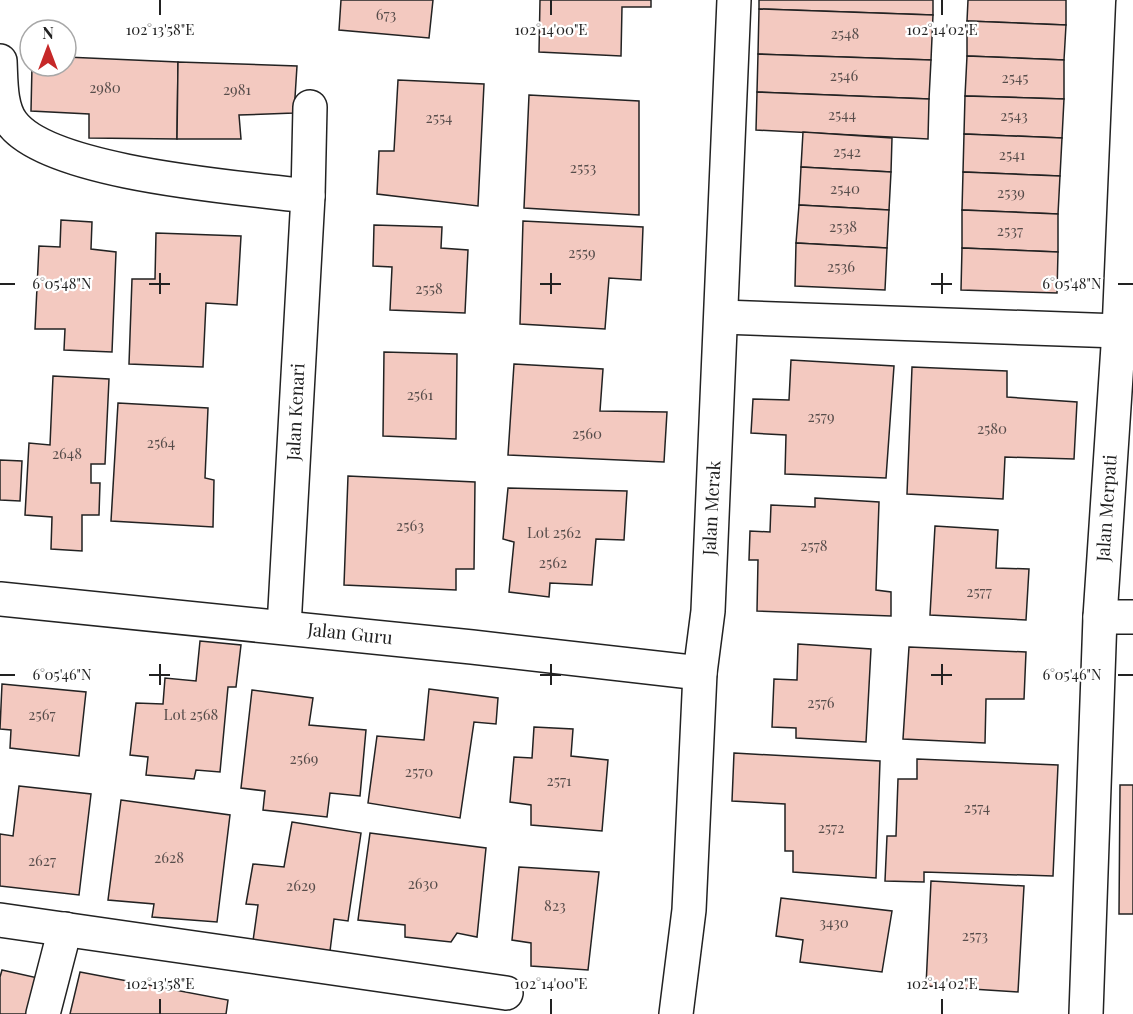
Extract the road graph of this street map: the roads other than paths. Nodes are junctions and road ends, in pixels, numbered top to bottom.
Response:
1 (734, 0) edge
2 (1133, 3) edge
3 (0, 62) edge
4 (310, 107) dead end
5 (308, 196) junction
6 (722, 317) junction
7 (1119, 331) junction
8 (0, 599) edge
9 (1100, 617) junction
10 (1133, 617) edge
11 (284, 627) junction
12 (700, 673) junction
13 (0, 920) edge
14 (65, 928) junction
15 (506, 993) dead end
16 (43, 1014) edge
17 (676, 1014) edge
18 (1086, 1014) edge

1 - 6 street, Jalan Merak
2 - 7 street, Jalan Merpati
3 - 5 street
4 - 5 street, Jalan Kenari
5 - 11 street, Jalan Kenari
6 - 7 street
6 - 12 street, Jalan Merak
7 - 9 street, Jalan Merpati
8 - 11 street, Jalan Guru
9 - 10 street
9 - 18 street, Jalan Merpati
11 - 12 street, Jalan Guru
12 - 17 street, Jalan Merak
13 - 14 street
14 - 15 street
14 - 16 street

